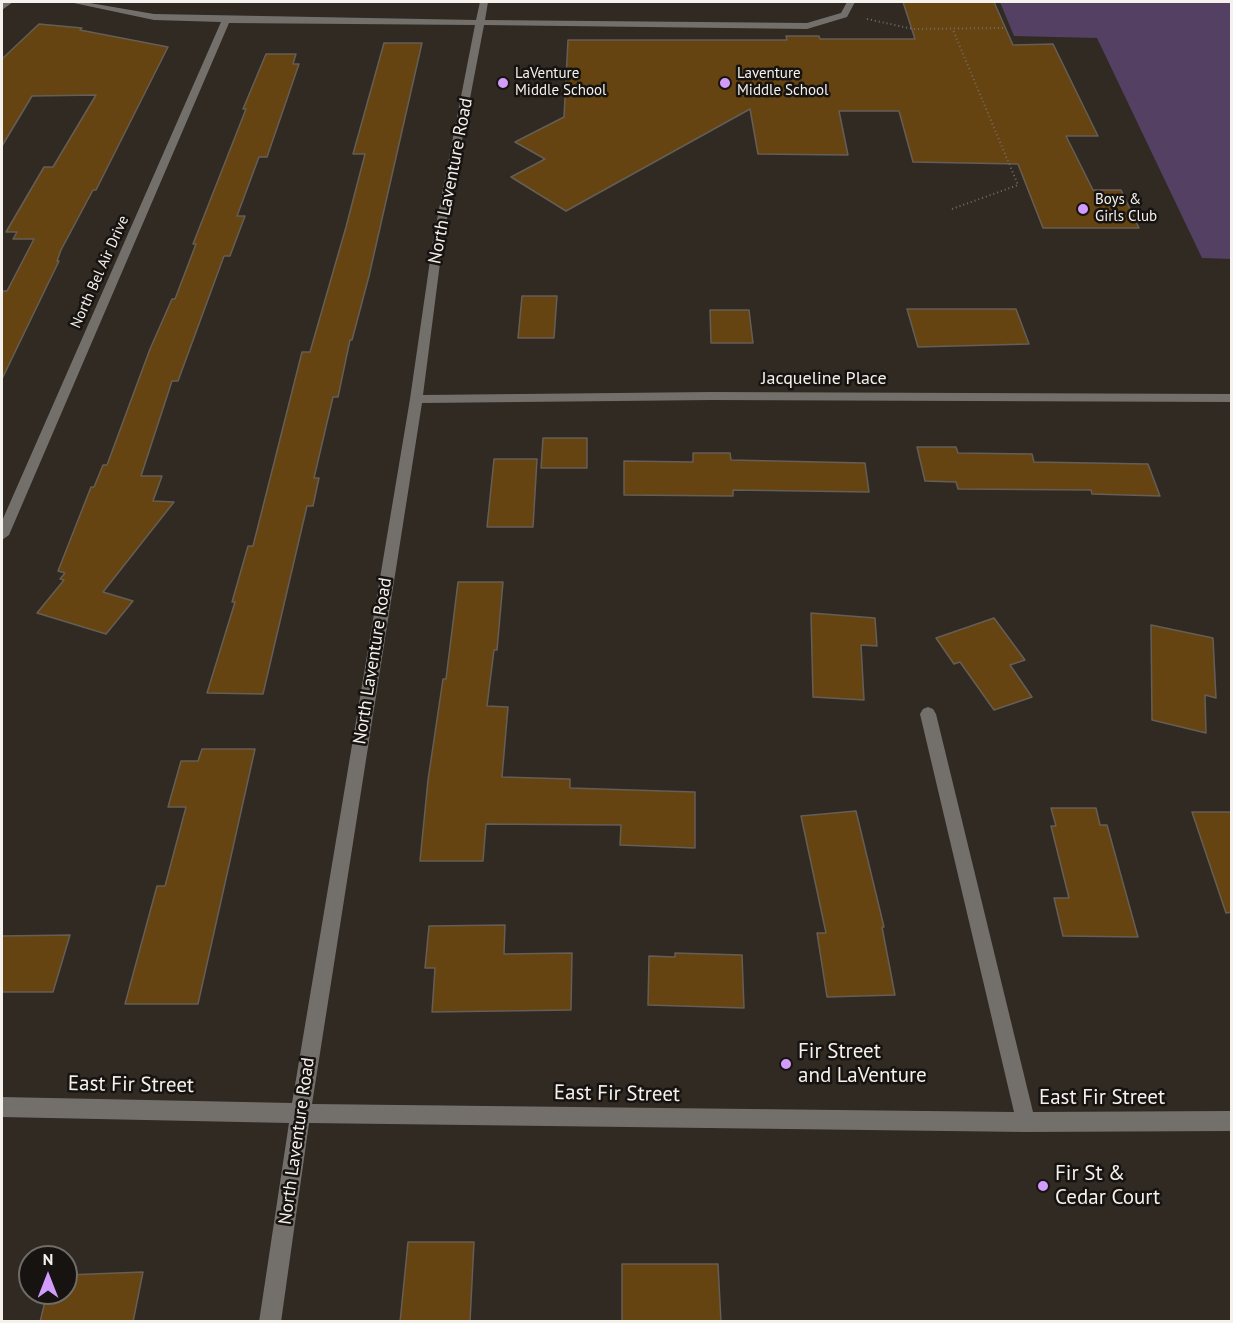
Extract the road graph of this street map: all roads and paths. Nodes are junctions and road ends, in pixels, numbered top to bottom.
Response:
1 (9, 2) edge
2 (73, 2) edge
3 (484, 2) edge
4 (851, 2) edge
5 (2, 8) edge
6 (866, 18) dead end
7 (226, 20) junction
8 (481, 22) junction
9 (1002, 28) dead end
10 (953, 30) junction
11 (952, 209) dead end
12 (416, 399) junction
13 (1232, 399) edge
14 (2, 536) edge
15 (928, 714) dead end
16 (2, 1107) edge
17 (301, 1113) junction
18 (1232, 1121) edge
19 (1026, 1122) junction
20 (270, 1322) edge

1 - 5 street
2 - 7 street
3 - 8 street, North Laventure Road
4 - 8 street
6 - 10 path
7 - 8 street
7 - 14 street, North Bel Air Drive
8 - 12 street, North Laventure Road
9 - 10 path
10 - 11 path
12 - 13 street, Jacqueline Place
12 - 17 street, North Laventure Road
15 - 19 street
16 - 17 street, East Fir Street
17 - 19 street, East Fir Street
17 - 20 street, North Laventure Road
18 - 19 street, East Fir Street

